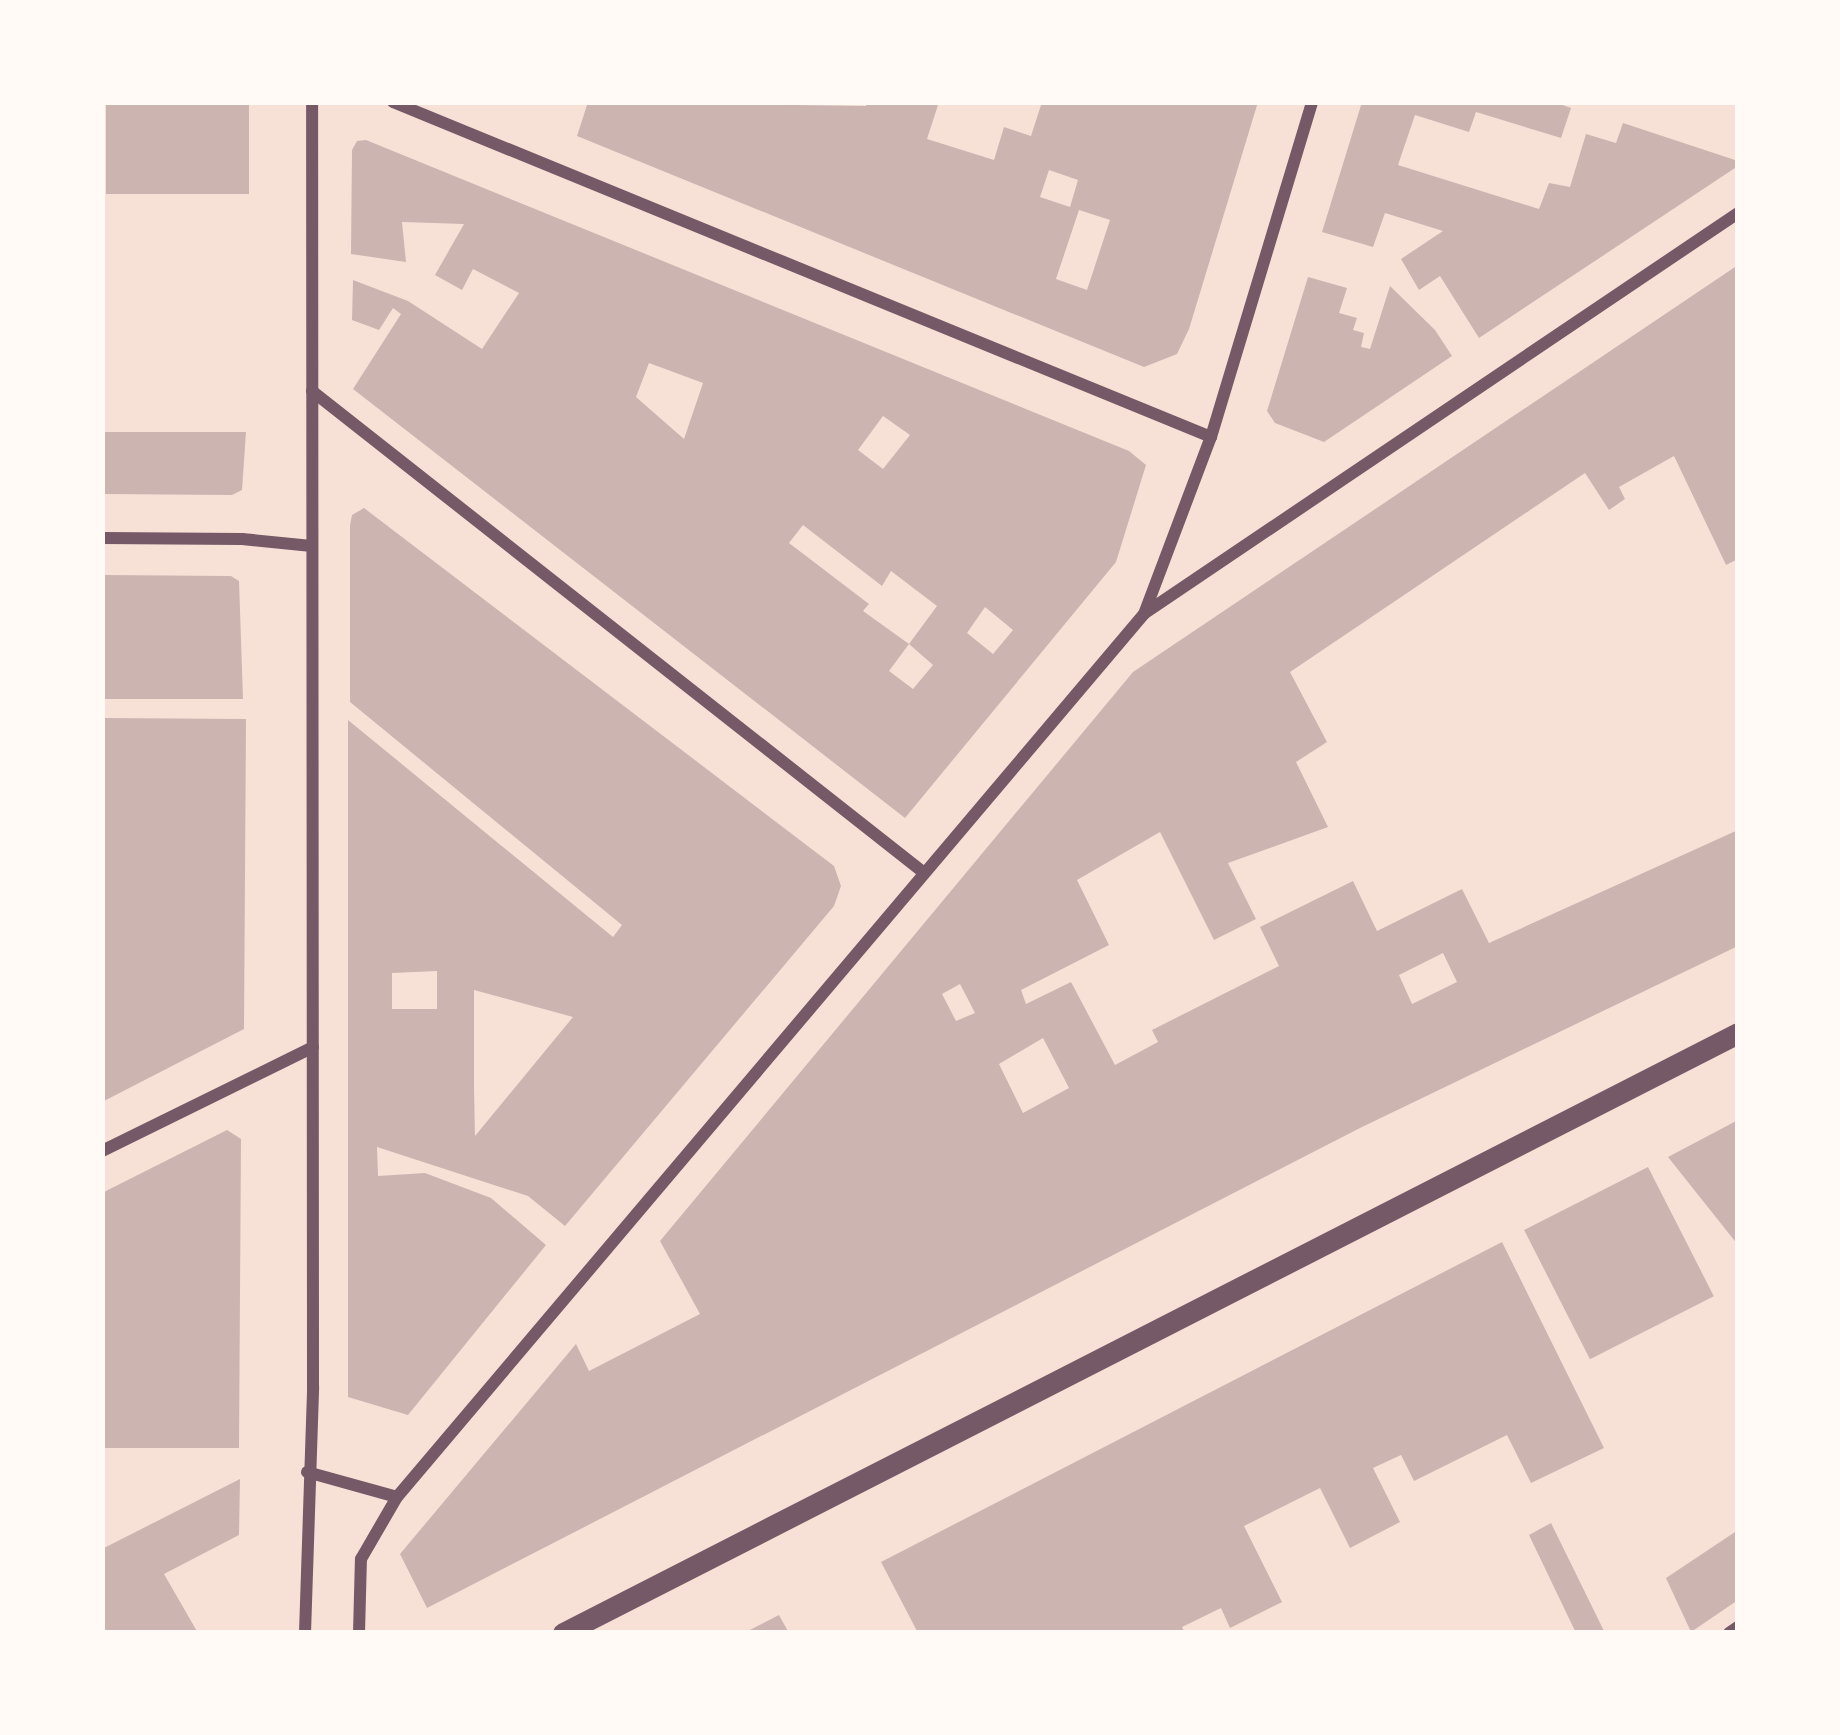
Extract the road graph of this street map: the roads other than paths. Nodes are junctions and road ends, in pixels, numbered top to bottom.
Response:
1 (312, 102) edge
2 (393, 102) edge
3 (1312, 102) edge
4 (1738, 213) edge
5 (312, 391) junction
6 (1210, 436) junction
7 (102, 538) edge
8 (313, 546) junction
9 (1144, 614) junction
10 (923, 872) junction
11 (1738, 1033) edge
12 (313, 1047) junction
13 (102, 1151) edge
14 (308, 1472) junction
15 (397, 1497) junction
16 (1738, 1627) edge
17 (305, 1633) edge
18 (359, 1633) edge
19 (562, 1633) edge
20 (1730, 1633) edge

1 - 5 street
2 - 6 street
3 - 6 street
4 - 9 street
5 - 8 street
5 - 10 street
6 - 9 street
7 - 8 street
8 - 12 street
9 - 10 street
10 - 15 street
11 - 19 street
12 - 13 street
12 - 14 street
14 - 15 street
14 - 17 street
15 - 18 street
16 - 20 street

